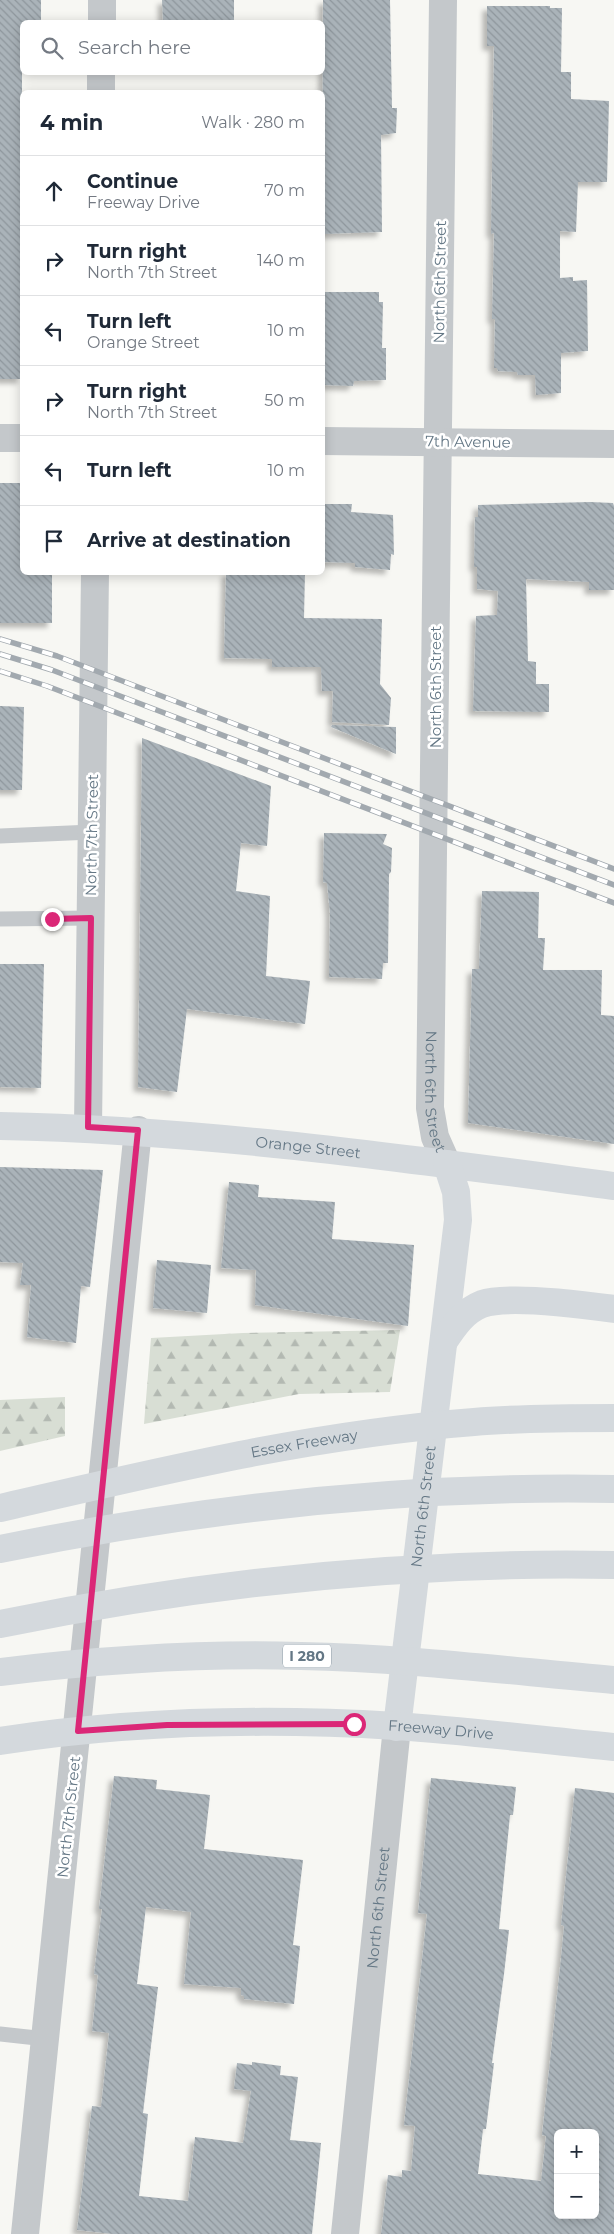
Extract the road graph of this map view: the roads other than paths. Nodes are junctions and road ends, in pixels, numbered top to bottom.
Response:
1 (102, 0) edge
2 (443, 0) edge
3 (102, 20) edge
4 (101, 75) edge
5 (101, 90) edge
6 (0, 438) edge
7 (20, 438) edge
8 (325, 441) edge
9 (438, 442) junction
10 (614, 444) edge
11 (95, 575) edge
12 (92, 832) junction
13 (0, 836) edge
14 (91, 918) junction
15 (0, 920) edge
16 (0, 1126) edge
17 (88, 1127) junction
18 (138, 1130) junction
19 (447, 1164) junction
20 (614, 1186) edge
21 (614, 1309) edge
22 (443, 1349) junction
23 (614, 1418) edge
24 (614, 1489) edge
25 (0, 1508) edge
26 (0, 1549) edge
27 (614, 1565) edge
28 (0, 1624) edge
29 (0, 1672) edge
30 (614, 1680) edge
31 (398, 1714) junction
32 (78, 1731) junction
33 (0, 1741) edge
34 (614, 1747) edge
35 (0, 2034) edge
36 (46, 2039) junction
37 (25, 2234) edge
38 (345, 2234) edge

1 - 3 street
2 - 9 street, North 6th Street
4 - 5 street
6 - 7 street
8 - 9 street, 7th Avenue
9 - 10 street, 7th Avenue
9 - 19 street, North 6th Street
11 - 12 street, North 7th Street
12 - 13 lane
12 - 14 street, North 7th Street
14 - 15 lane
14 - 17 street, North 7th Street
16 - 17 main road, Orange Street
17 - 18 main road, Orange Street
18 - 19 main road, Orange Street
18 - 32 street, North 7th Street
19 - 20 main road, Orange Street
19 - 22 main road, North 6th Street
21 - 22 main road
22 - 31 main road, North 6th Street
23 - 25 main road, Essex Freeway
24 - 26 main road
27 - 28 main road
29 - 30 main road, I 280
31 - 32 main road, Freeway Drive
31 - 34 main road, Freeway Drive
31 - 38 street, North 6th Street
32 - 33 main road, Freeway Drive
32 - 36 street, North 7th Street
35 - 36 lane
36 - 37 street, North 7th Street

